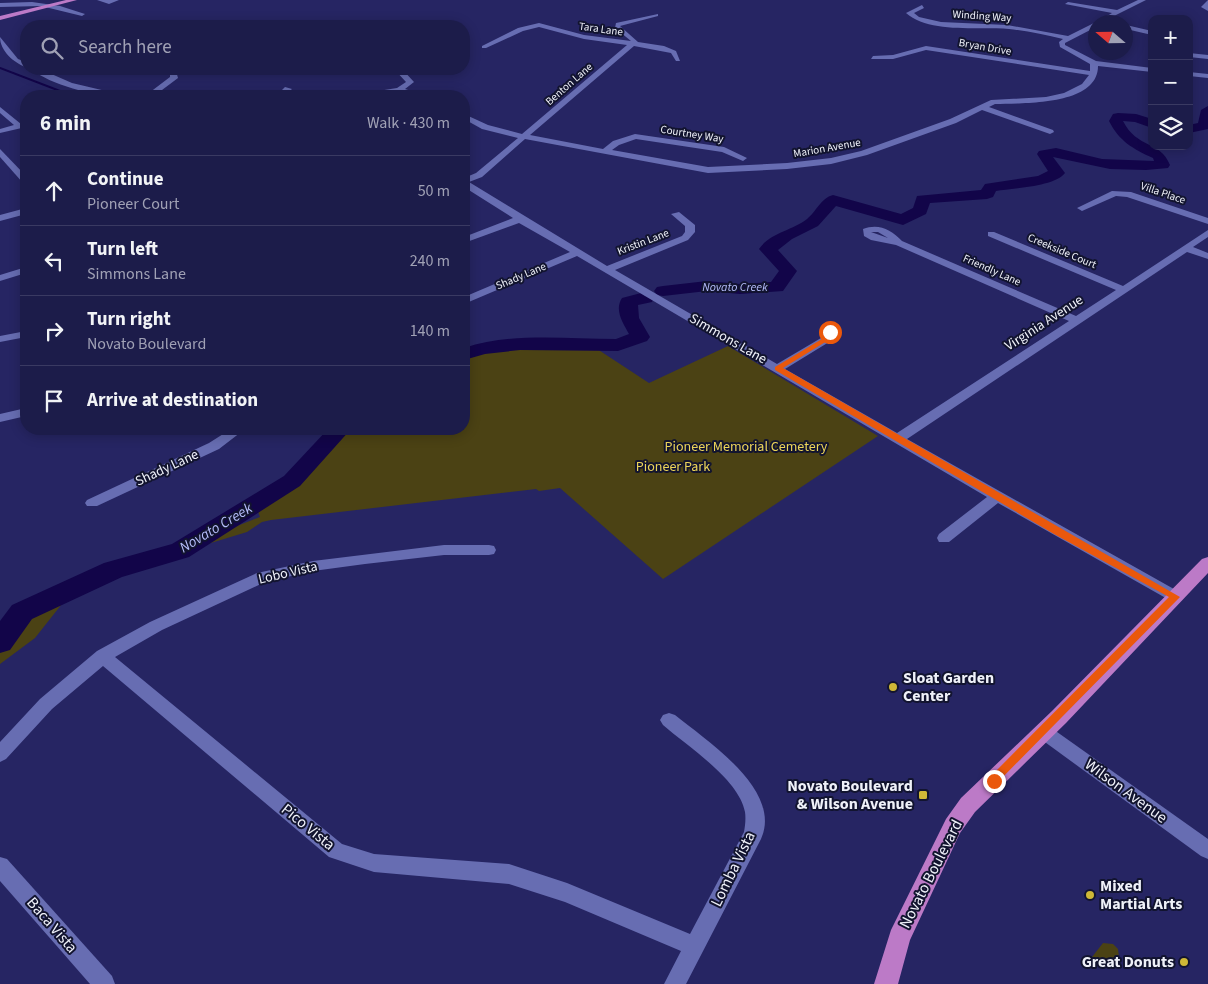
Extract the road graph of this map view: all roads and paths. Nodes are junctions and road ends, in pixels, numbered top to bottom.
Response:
1 (74, 0) edge
2 (100, 0) edge
3 (116, 0) edge
4 (1143, 0) edge
5 (1208, 2) edge
6 (0, 4) edge
7 (1068, 4) dead end
8 (56, 5) junction
9 (922, 7) dead end
10 (1208, 9) edge
11 (1118, 12) junction
12 (82, 14) dead end
13 (656, 15) dead end
14 (1113, 15) edge
15 (0, 18) edge
16 (1088, 29) edge
17 (1133, 29) edge
18 (1148, 32) edge
19 (1068, 38) junction
20 (0, 40) edge
21 (632, 43) junction
22 (484, 47) dead end
23 (1193, 55) edge
24 (1208, 57) edge
25 (873, 58) dead end
26 (678, 60) dead end
27 (20, 62) edge
28 (1094, 63) junction
29 (1148, 70) edge
30 (1094, 74) junction
31 (1193, 74) edge
32 (48, 75) edge
33 (173, 75) edge
34 (404, 75) edge
35 (1208, 76) edge
36 (94, 90) edge
37 (157, 90) edge
38 (400, 90) edge
39 (980, 107) junction
40 (0, 109) edge
41 (470, 119) edge
42 (20, 124) edge
43 (20, 127) edge
44 (0, 131) edge
45 (1050, 132) dead end
46 (526, 137) junction
47 (0, 152) edge
48 (604, 152) junction
49 (743, 158) dead end
50 (12, 167) junction
51 (0, 171) edge
52 (20, 175) edge
53 (470, 179) edge
54 (470, 186) edge
55 (1082, 208) dead end
56 (20, 213) edge
57 (676, 214) dead end
58 (0, 218) edge
59 (520, 219) junction
60 (1208, 221) edge
61 (1208, 233) edge
62 (991, 234) dead end
63 (470, 238) edge
64 (899, 243) dead end
65 (1186, 248) junction
66 (579, 252) junction
67 (1208, 256) edge
68 (608, 269) junction
69 (20, 272) edge
70 (0, 278) edge
71 (1124, 290) junction
72 (470, 298) edge
73 (1075, 320) junction
74 (830, 332) dead end
75 (20, 335) edge
76 (0, 339) edge
77 (778, 368) junction
78 (20, 413) edge
79 (0, 418) edge
80 (230, 435) edge
81 (897, 439) junction
82 (997, 497) junction
83 (92, 503) dead end
84 (944, 538) dead end
85 (489, 550) dead end
86 (1207, 564) edge
87 (1176, 597) junction
88 (104, 656) junction
89 (669, 720) dead end
90 (1044, 732) junction
91 (0, 754) edge
92 (1208, 850) edge
93 (0, 866) edge
94 (693, 946) junction
95 (104, 984) edge
96 (675, 984) edge
97 (886, 984) edge

1 - 8 main road
2 - 3 street
4 - 11 street
5 - 10 street
6 - 8 street
7 - 11 street
8 - 12 street
8 - 15 main road
9 - 19 street, Winding Way
11 - 14 street
13 - 21 street
16 - 19 street
17 - 18 street
19 - 28 street
20 - 27 street
21 - 22 street, Tara Lane
21 - 26 street, Tara Lane
21 - 46 street, Benton Lane
23 - 24 street
25 - 30 street, Bryan Drive
28 - 29 street
28 - 30 street
30 - 39 street, Marion Avenue
31 - 35 street
32 - 36 street
33 - 37 street
34 - 38 street
39 - 45 street
39 - 48 street, Marion Avenue
40 - 42 street
41 - 46 street, Marion Avenue
43 - 44 street
46 - 48 street, Marion Avenue
46 - 53 street, Benton Lane
47 - 50 street
48 - 49 street, Courtney Way
50 - 51 street
50 - 52 street
54 - 59 street, Simmons Lane
55 - 60 street, Villa Place
56 - 58 street
57 - 68 street, Kristin Lane
59 - 63 street
59 - 66 street, Simmons Lane
61 - 65 street, Virginia Avenue
62 - 71 street, Creekside Court
64 - 73 street, Friendly Lane
65 - 67 street
65 - 71 street, Virginia Avenue
66 - 68 street, Simmons Lane
66 - 72 street, Shady Lane
68 - 77 street, Simmons Lane
69 - 70 street
71 - 73 street, Virginia Avenue
73 - 81 street, Virginia Avenue
74 - 77 street
75 - 76 street
77 - 81 street, Simmons Lane
78 - 79 street
80 - 83 street, Shady Lane
81 - 82 street, Simmons Lane
82 - 84 street
82 - 87 street, Simmons Lane
85 - 88 street, Lobo Vista
86 - 87 main road, Novato Boulevard
87 - 90 main road, Novato Boulevard
88 - 91 street
88 - 94 street, Pico Vista
89 - 94 street, Lomba Vista
90 - 92 street, Wilson Avenue
90 - 97 main road, Novato Boulevard
93 - 95 street, Baca Vista
94 - 96 street, Lomba Vista

